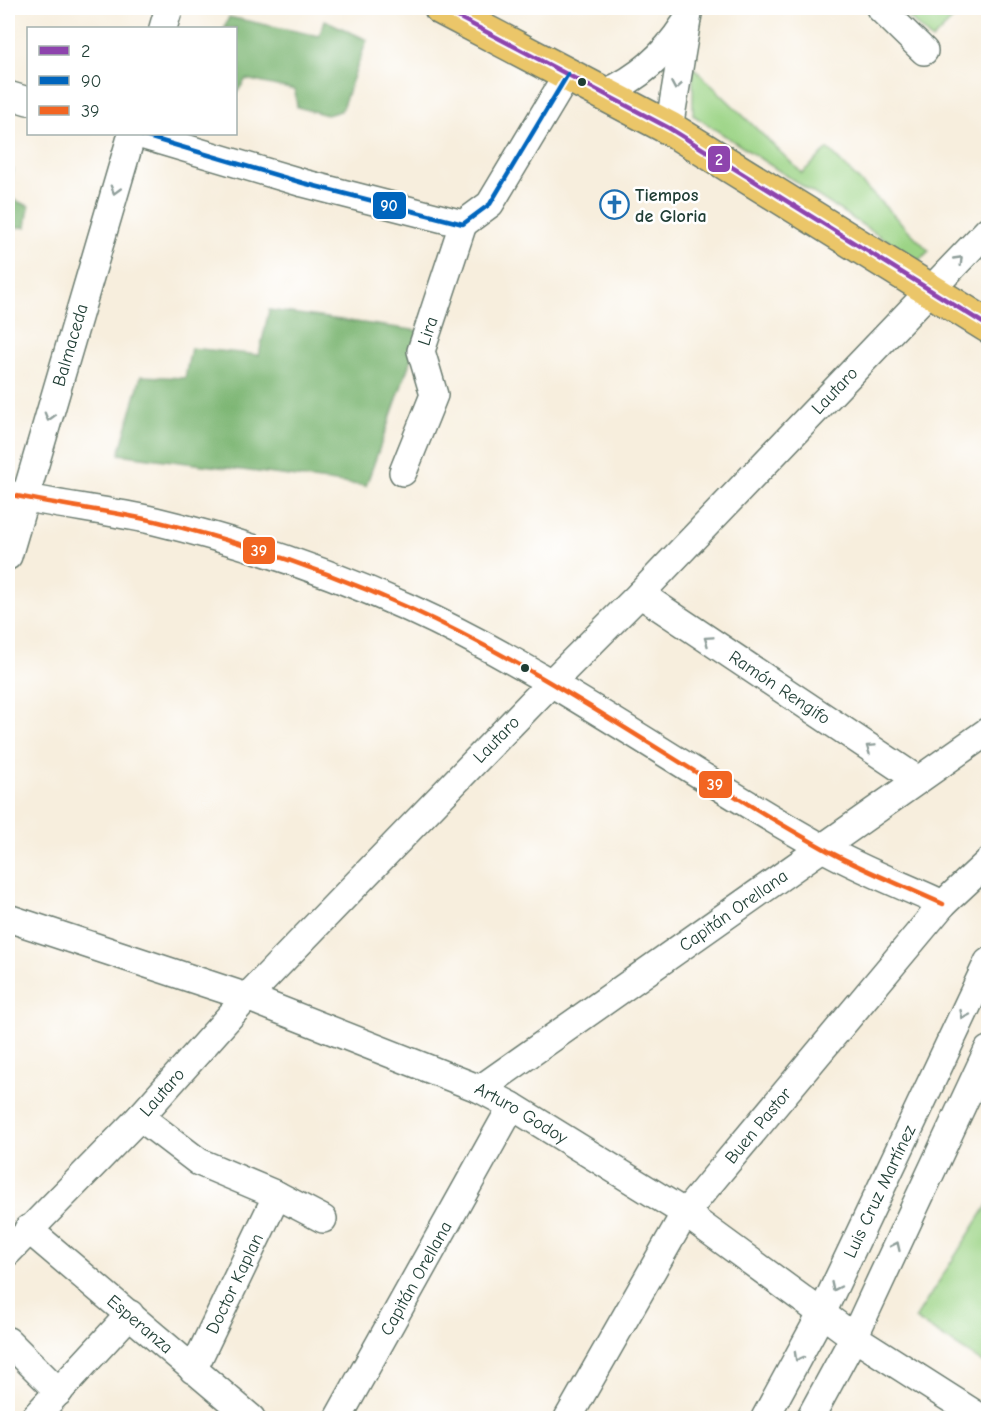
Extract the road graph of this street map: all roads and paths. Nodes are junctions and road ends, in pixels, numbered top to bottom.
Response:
1 (169, 8) edge
2 (441, 8) edge
3 (880, 8) edge
4 (688, 14) edge
5 (163, 27) edge
6 (924, 51) dead end
7 (568, 74) junction
8 (605, 93) junction
9 (8, 95) edge
10 (27, 101) edge
11 (669, 128) junction
12 (132, 135) edge
13 (141, 135) edge
14 (463, 224) junction
15 (988, 230) edge
16 (930, 290) junction
17 (988, 326) edge
18 (404, 472) dead end
19 (16, 496) edge
20 (8, 556) edge
21 (640, 594) junction
22 (550, 684) junction
23 (988, 731) edge
24 (918, 780) junction
25 (822, 848) junction
26 (988, 862) edge
27 (942, 904) junction
28 (8, 918) edge
29 (988, 962) edge
30 (247, 997) junction
31 (988, 1050) edge
32 (480, 1089) junction
33 (512, 1106) junction
34 (140, 1117) junction
35 (277, 1195) junction
36 (685, 1213) junction
37 (323, 1219) dead end
38 (28, 1230) junction
39 (8, 1252) edge
40 (130, 1314) junction
41 (822, 1314) junction
42 (854, 1337) junction
43 (8, 1341) edge
44 (193, 1370) junction
45 (59, 1392) junction
46 (34, 1419) edge
47 (251, 1419) edge
48 (338, 1419) edge
49 (568, 1419) edge
50 (765, 1419) edge
51 (810, 1419) edge
52 (981, 1419) edge

1 - 5 street
2 - 7 main road
3 - 6 street
4 - 8 street
4 -> 11 street
7 - 8 main road
7 - 14 street
8 - 11 main road
9 - 10 street
11 - 16 main road
12 -> 19 street, Balmaceda
13 - 14 street
14 - 18 street, Lira
16 -> 15 street, Lautaro
16 - 17 main road
16 - 21 street, Lautaro
19 - 20 street, Balmaceda
19 - 22 street
21 - 22 street, Lautaro
24 -> 21 street, Ramón Rengifo
22 - 25 street
22 - 30 street, Lautaro
23 - 24 street, Capitán Orellana
24 - 25 street, Capitán Orellana
25 - 27 street
25 - 32 street, Capitán Orellana
26 - 27 street, Buen Pastor
27 - 36 street, Buen Pastor
28 - 30 street, Arturo Godoy
29 -> 41 street, Luis Cruz Martínez
30 - 32 street, Arturo Godoy
30 - 34 street, Lautaro
42 -> 31 street, Luis Cruz Martínez
32 - 33 street, Arturo Godoy
33 - 36 street, Arturo Godoy
33 - 48 street, Capitán Orellana
34 - 35 street
34 - 38 street, Lautaro
35 - 37 street
35 - 44 street, Doctor Kaplan
36 - 41 street, Arturo Godoy
36 - 49 street, Buen Pastor
38 - 39 street, Lautaro
38 - 40 street, Esperanza
40 - 44 street, Esperanza
40 - 45 street
41 - 42 street, Arturo Godoy
41 -> 50 street, Luis Cruz Martínez
42 - 51 street, Luis Cruz Martínez
42 - 52 street, Arturo Godoy
43 - 45 street
44 - 47 street, Esperanza
45 - 46 street

